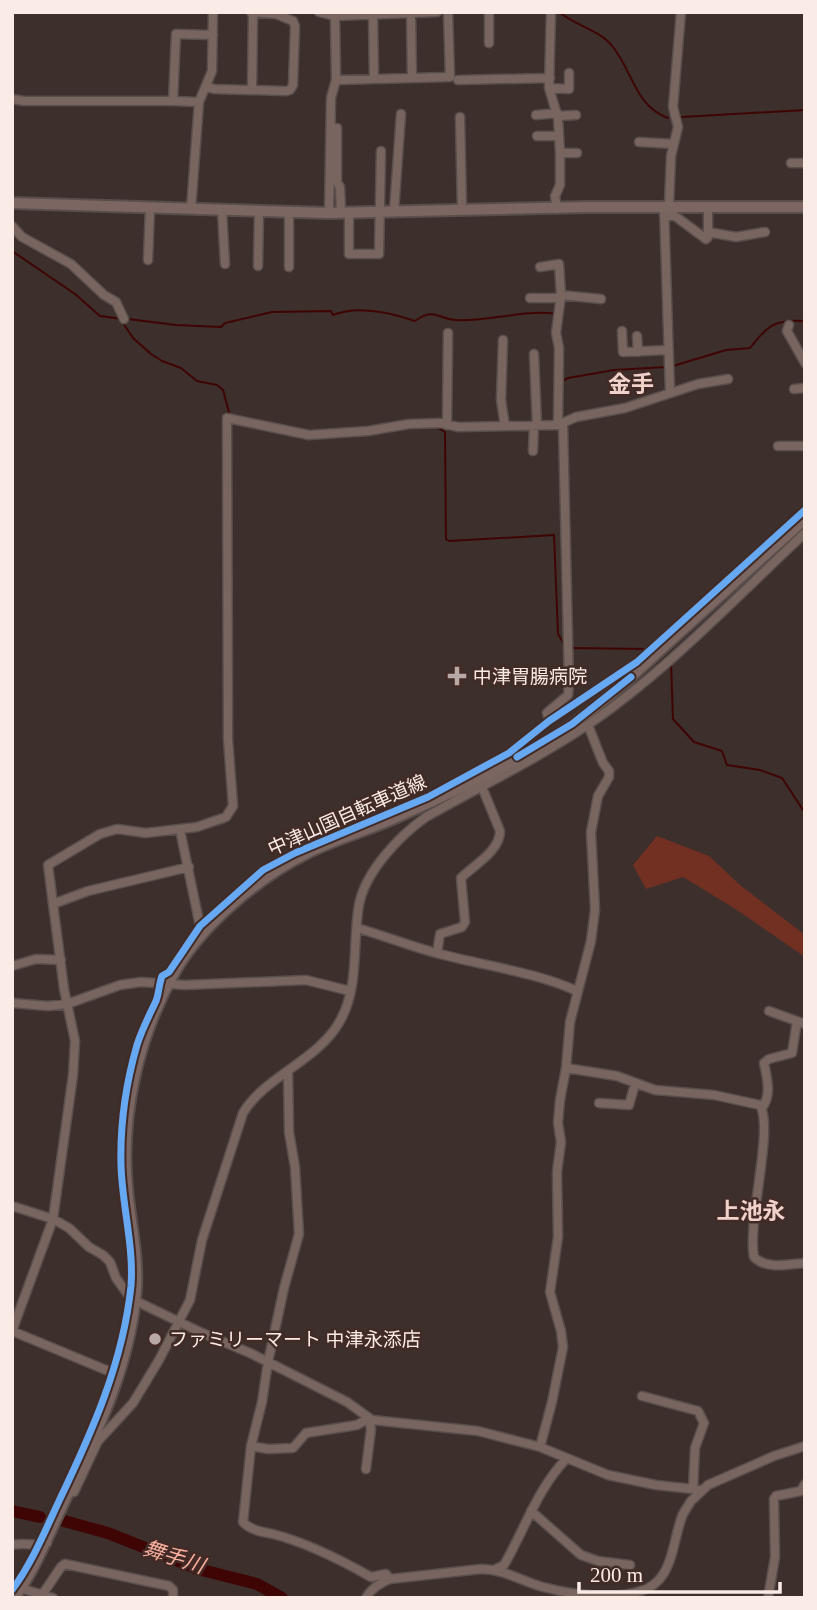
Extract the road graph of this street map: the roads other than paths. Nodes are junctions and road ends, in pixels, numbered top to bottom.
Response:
1 (213, 12) edge
2 (252, 12) edge
3 (319, 12) edge
4 (437, 12) edge
5 (449, 12) edge
6 (489, 12) edge
7 (551, 12) edge
8 (681, 12) edge
9 (411, 14) edge
10 (373, 15) junction
11 (335, 16) junction
12 (213, 35) junction
13 (489, 43) dead end
14 (569, 73) dead end
15 (412, 78) junction
16 (550, 78) junction
17 (374, 79) junction
18 (458, 79) dead end
19 (336, 80) junction
20 (206, 86) junction
21 (549, 88) junction
22 (252, 89) junction
23 (12, 99) edge
24 (173, 102) junction
25 (199, 102) junction
26 (401, 114) dead end
27 (536, 115) dead end
28 (557, 115) junction
29 (576, 116) dead end
30 (460, 117) dead end
31 (337, 128) dead end
32 (537, 136) dead end
33 (559, 136) junction
34 (639, 142) dead end
35 (674, 144) junction
36 (381, 151) dead end
37 (560, 153) junction
38 (577, 153) dead end
39 (791, 163) dead end
40 (805, 163) edge
41 (12, 203) edge
42 (708, 206) junction
43 (805, 207) edge
44 (150, 208) junction
45 (191, 209) junction
46 (462, 209) junction
47 (557, 209) junction
48 (222, 210) junction
49 (665, 210) junction
50 (259, 211) junction
51 (380, 211) junction
52 (394, 211) junction
53 (289, 212) junction
54 (345, 212) junction
55 (329, 213) junction
56 (12, 226) edge
57 (708, 232) junction
58 (765, 232) dead end
59 (148, 260) dead end
60 (225, 264) dead end
61 (258, 266) dead end
62 (289, 267) dead end
63 (540, 267) dead end
64 (561, 296) junction
65 (530, 298) dead end
66 (601, 299) dead end
67 (124, 319) dead end
68 (789, 325) dead end
69 (622, 331) dead end
70 (448, 333) dead end
71 (637, 336) dead end
72 (503, 340) dead end
73 (667, 350) junction
74 (638, 352) junction
75 (534, 354) dead end
76 (805, 363) edge
77 (728, 379) dead end
78 (805, 388) edge
79 (794, 389) dead end
80 (670, 392) junction
81 (447, 425) junction
82 (561, 425) junction
83 (505, 426) junction
84 (536, 426) junction
85 (778, 446) dead end
86 (805, 446) edge
87 (533, 451) dead end
88 (805, 519) edge
89 (805, 533) edge
90 (549, 721) dead end
91 (587, 725) junction
92 (482, 787) junction
93 (180, 830) junction
94 (189, 867) junction
95 (53, 904) junction
96 (200, 926) dead end
97 (357, 928) junction
98 (437, 953) junction
99 (61, 960) junction
100 (12, 966) edge
101 (170, 983) junction
102 (350, 991) junction
103 (577, 991) junction
104 (12, 1003) edge
105 (67, 1003) junction
106 (769, 1011) dead end
107 (801, 1023) edge
108 (566, 1068) junction
109 (288, 1071) junction
110 (635, 1084) junction
111 (599, 1104) dead end
112 (762, 1108) junction
113 (12, 1206) edge
114 (53, 1219) junction
115 (805, 1263) edge
116 (135, 1300) junction
117 (180, 1321) junction
118 (268, 1362) junction
119 (118, 1376) junction
120 (642, 1396) dead end
121 (369, 1418) junction
122 (251, 1446) junction
123 (805, 1446) edge
124 (540, 1447) junction
125 (567, 1458) junction
126 (366, 1469) dead end
127 (805, 1484) edge
128 (697, 1490) junction
129 (531, 1511) junction
130 (12, 1545) edge
131 (44, 1545) junction
132 (630, 1565) dead end
133 (496, 1569) junction
134 (390, 1579) junction
135 (652, 1586) junction
136 (17, 1593) edge
137 (562, 1594) edge
138 (42, 1595) junction
139 (654, 1597) edge
140 (53, 1598) edge
141 (173, 1598) edge
142 (366, 1598) edge
143 (768, 1598) edge

1 - 12 street
2 - 22 street
2 - 22 street
3 - 11 street
4 - 9 street
5 - 15 street
6 - 13 street
7 - 16 street
8 - 35 street
9 - 10 street
9 - 15 street
10 - 11 street
10 - 17 street
11 - 19 street
12 - 20 street
12 - 24 street
14 - 21 street
15 - 17 street
16 - 18 street
16 - 21 street
17 - 19 street
19 - 55 street
20 - 22 street
20 - 25 street
21 - 28 street
23 - 24 street
24 - 25 street
25 - 45 street
26 - 52 street
27 - 28 street
28 - 29 street
28 - 33 street
30 - 46 street
31 - 54 street
32 - 33 street
33 - 37 street
34 - 35 street
35 - 49 street
36 - 51 street
37 - 38 street
37 - 47 street
39 - 40 street
41 - 44 main road
42 - 43 main road
42 - 49 main road
42 - 57 street
44 - 45 main road
44 - 59 street
45 - 48 main road
46 - 47 main road
46 - 52 main road
47 - 49 main road
48 - 50 main road
48 - 60 street
49 - 57 street
49 - 73 street
50 - 53 main road
50 - 61 street
51 - 52 main road
51 - 54 main road
51 - 54 street
53 - 55 main road
53 - 62 street
54 - 55 main road
56 - 67 street
57 - 58 street
63 - 64 street
64 - 65 street
64 - 66 street
64 - 82 street
68 - 76 street
69 - 74 street
70 - 81 street
71 - 74 street
72 - 83 street
73 - 74 street
73 - 80 street
75 - 84 street
77 - 80 street
78 - 79 street
80 - 82 street
81 - 83 street
81 - 93 street
82 - 84 street
82 - 90 street
83 - 84 street
84 - 87 street
85 - 86 street
88 - 101 main road
89 - 91 street
91 - 92 street
91 - 103 street
92 - 97 street
92 - 98 street
93 - 94 street
93 - 95 street
94 - 95 street
94 - 96 street
95 - 99 street
97 - 98 street
97 - 102 street
98 - 103 street
99 - 100 street
99 - 105 street
101 - 102 street
101 - 105 street
101 - 116 main road
102 - 109 street
103 - 108 street
104 - 105 street
105 - 114 street
106 - 107 street
107 - 112 street
108 - 110 street
108 - 124 street
109 - 117 street
109 - 118 street
110 - 111 street
110 - 112 street
112 - 115 street
113 - 114 street
114 - 116 street
114 - 119 street
116 - 117 street
116 - 119 main road
117 - 118 street
117 - 131 street
118 - 121 street
118 - 122 street
119 - 131 main road
120 - 128 street
121 - 122 street
121 - 124 street
121 - 126 street
122 - 134 street
123 - 128 street
124 - 125 street
125 - 128 street
125 - 129 street
127 - 143 street
128 - 135 street
129 - 132 street
129 - 133 street
130 - 131 street
131 - 136 main road
133 - 134 street
133 - 137 street
134 - 142 street
135 - 137 street
135 - 139 street
136 - 138 street
138 - 140 street
138 - 141 street

